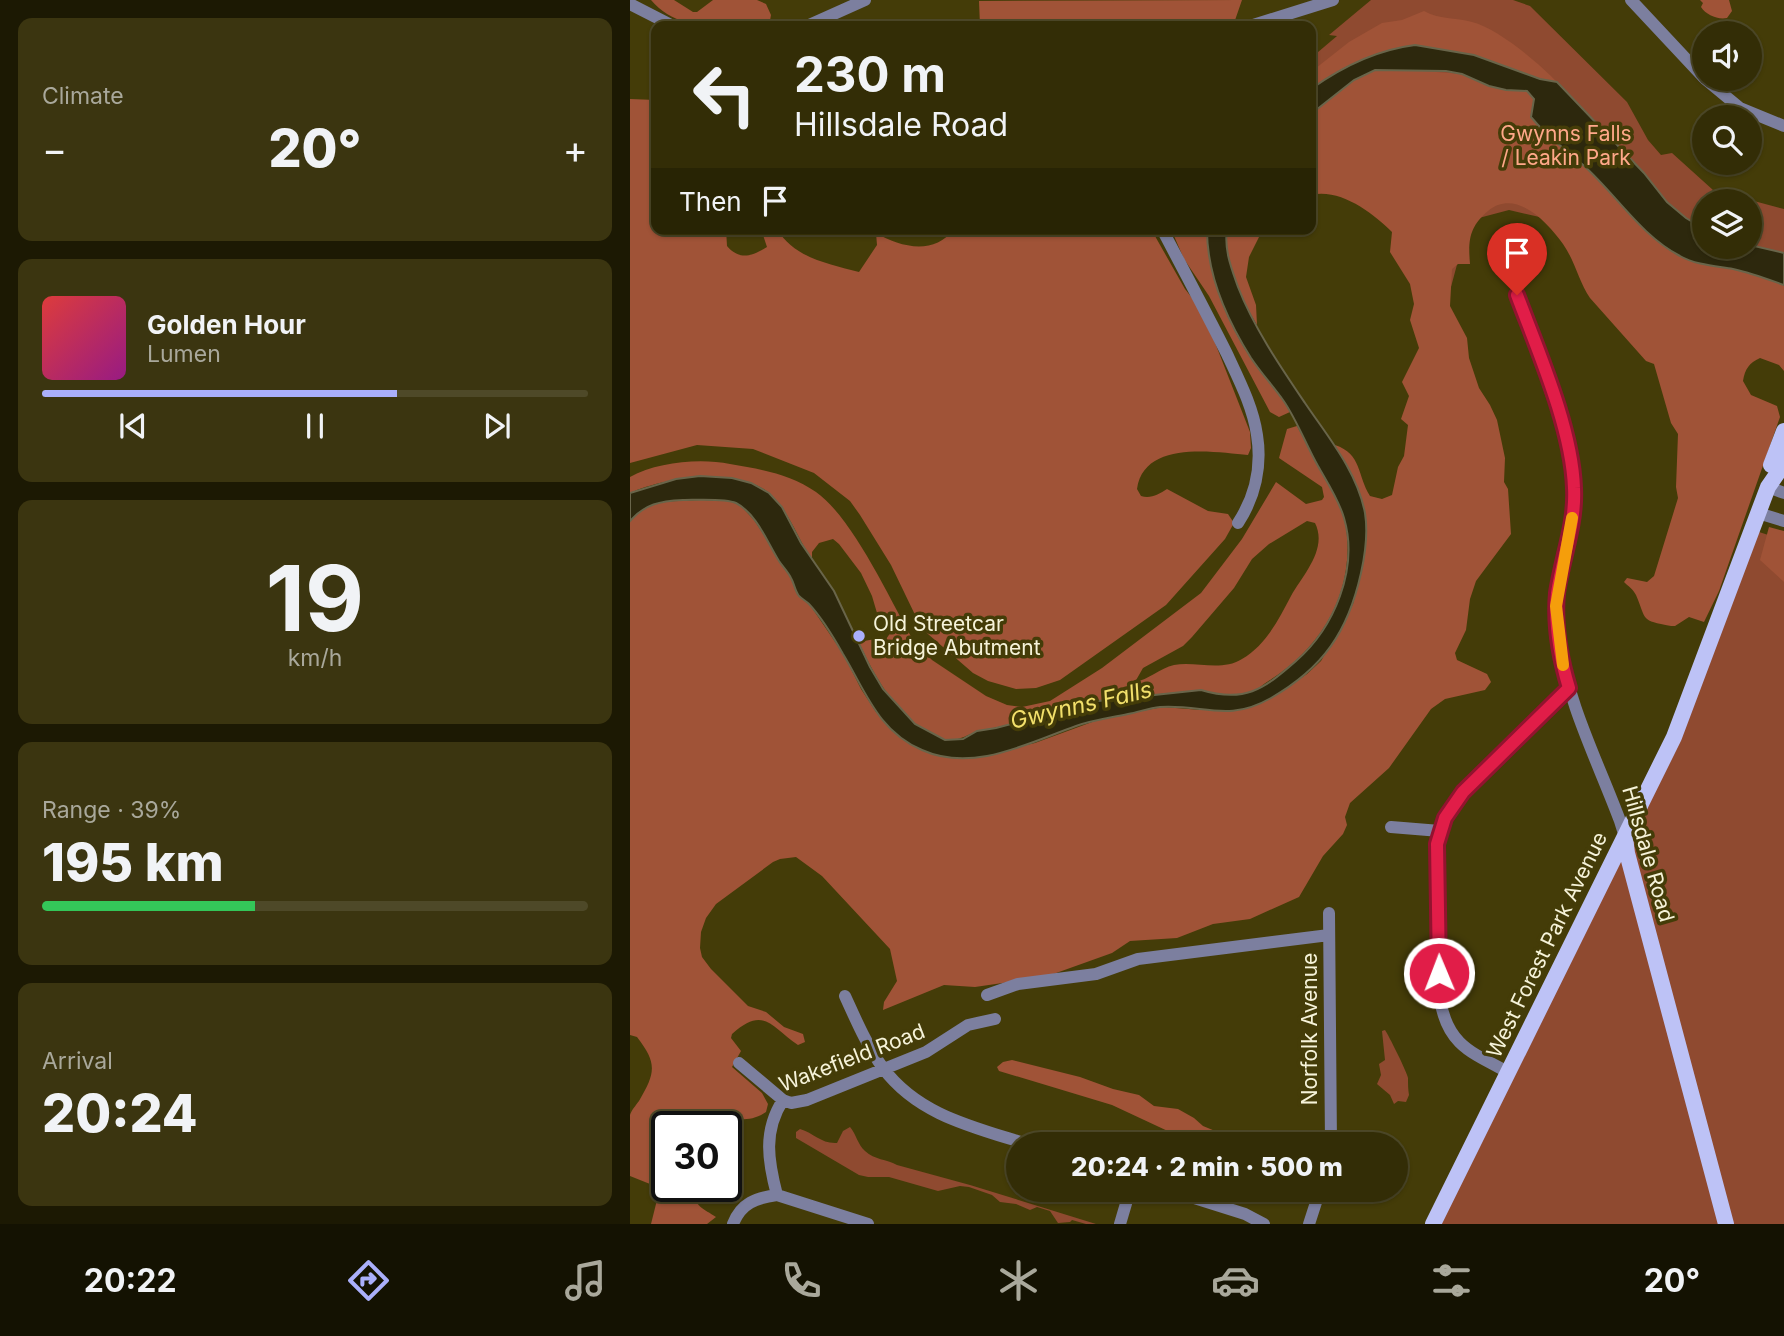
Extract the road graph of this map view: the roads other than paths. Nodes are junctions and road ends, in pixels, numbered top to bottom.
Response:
1 (865, 0) edge
2 (1333, 0) edge
3 (1631, 0) edge
4 (630, 4) edge
5 (663, 21) edge
6 (818, 21) edge
7 (1266, 21) edge
8 (1692, 64) edge
9 (1720, 91) edge
10 (1784, 126) edge
11 (1165, 235) edge
12 (1517, 295) dead end
13 (1784, 431) edge
14 (1784, 457) edge
15 (1768, 487) junction
16 (1784, 493) edge
17 (1758, 513) junction
18 (1784, 521) edge
19 (1238, 523) dead end
20 (1569, 688) junction
21 (1391, 827) dead end
22 (1440, 831) junction
23 (1625, 837) junction
24 (1329, 913) dead end
25 (1329, 935) junction
26 (987, 995) dead end
27 (845, 996) dead end
28 (996, 1018) dead end
29 (738, 1063) dead end
30 (883, 1068) junction
31 (1507, 1072) junction
32 (783, 1100) junction
33 (1331, 1132) edge
34 (1006, 1137) edge
35 (777, 1195) junction
36 (1126, 1202) edge
37 (1208, 1202) edge
38 (1316, 1202) edge
39 (733, 1224) edge
40 (868, 1224) edge
41 (1119, 1224) edge
42 (1264, 1224) edge
43 (1309, 1224) edge
44 (1433, 1224) edge
45 (1726, 1224) edge

1 - 6 street
2 - 7 street
3 - 8 street
4 - 5 street
9 - 10 street
11 - 19 street
12 - 20 street, Hillsdale Road
13 - 15 main road, West Forest Park Avenue
14 - 15 main road, West Forest Park Avenue
15 - 16 street
15 - 17 main road, West Forest Park Avenue
17 - 18 street
17 - 23 main road, West Forest Park Avenue
20 - 22 street
20 - 23 street, Hillsdale Road
21 - 22 street
22 - 31 street
23 - 31 main road, West Forest Park Avenue
23 - 45 main road, Hillsdale Road
24 - 25 street, Norfolk Avenue
25 - 26 street
25 - 33 street, Norfolk Avenue
27 - 30 street
28 - 30 street, Wakefield Road
29 - 32 street
30 - 32 street, Wakefield Road
30 - 34 street
31 - 44 main road, West Forest Park Avenue
32 - 35 street, Wakefield Road
35 - 39 street
35 - 40 street
36 - 41 street
37 - 42 street
38 - 43 street

